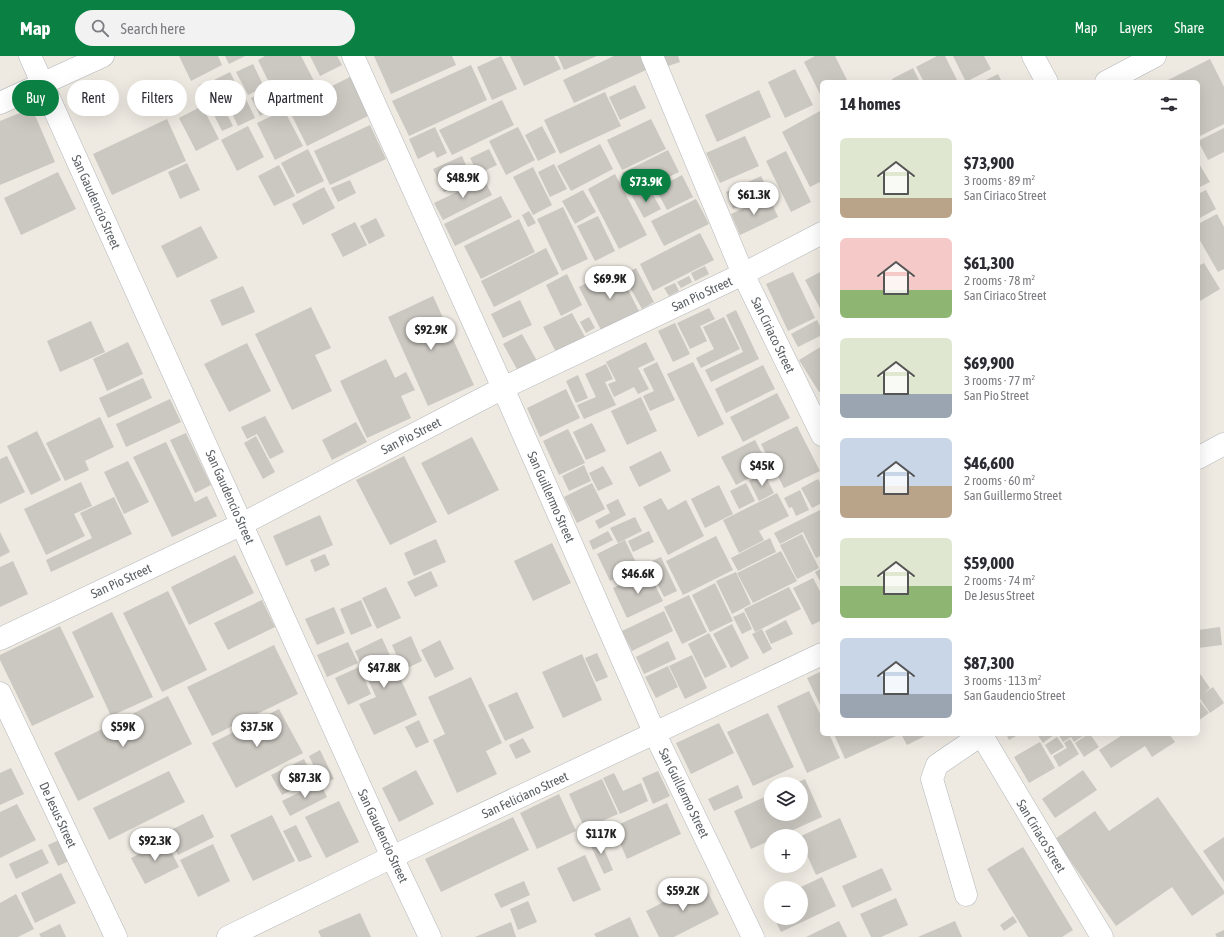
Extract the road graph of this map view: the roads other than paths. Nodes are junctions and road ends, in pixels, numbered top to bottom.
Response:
1 (30, 56) edge
2 (102, 56) edge
3 (353, 56) edge
4 (652, 56) edge
5 (1033, 56) edge
6 (1155, 56) edge
7 (42, 80) edge
8 (48, 80) edge
9 (1046, 80) edge
10 (1110, 80) edge
11 (12, 96) edge
12 (0, 102) edge
13 (58, 116) edge
14 (820, 234) edge
15 (744, 274) junction
16 (503, 388) junction
17 (820, 431) edge
18 (1224, 444) edge
19 (1200, 457) edge
20 (242, 524) junction
21 (0, 639) edge
22 (820, 655) edge
23 (0, 693) edge
24 (655, 734) junction
25 (978, 736) edge
26 (982, 736) edge
27 (392, 857) junction
28 (966, 895) dead end
29 (116, 937) edge
30 (228, 937) edge
31 (430, 937) edge
32 (753, 937) edge
33 (1102, 937) edge

1 - 7 street, San Gaudencio Street
2 - 8 street
3 - 16 street, San Guillermo Street
4 - 15 street, San Ciriaco Street
5 - 9 street
6 - 10 street
11 - 12 street
13 - 20 street, San Gaudencio Street
14 - 15 street, San Pio Street
15 - 16 street, San Pio Street
15 - 17 street, San Ciriaco Street
16 - 20 street, San Pio Street
16 - 24 street, San Guillermo Street
18 - 19 street
20 - 21 street, San Pio Street
20 - 27 street, San Gaudencio Street
22 - 24 street, San Feliciano Street
23 - 29 street, De Jesus Street
24 - 27 street, San Feliciano Street
24 - 32 street, San Guillermo Street
25 - 28 street
26 - 33 street, San Ciriaco Street
27 - 30 street, San Feliciano Street
27 - 31 street, San Gaudencio Street

